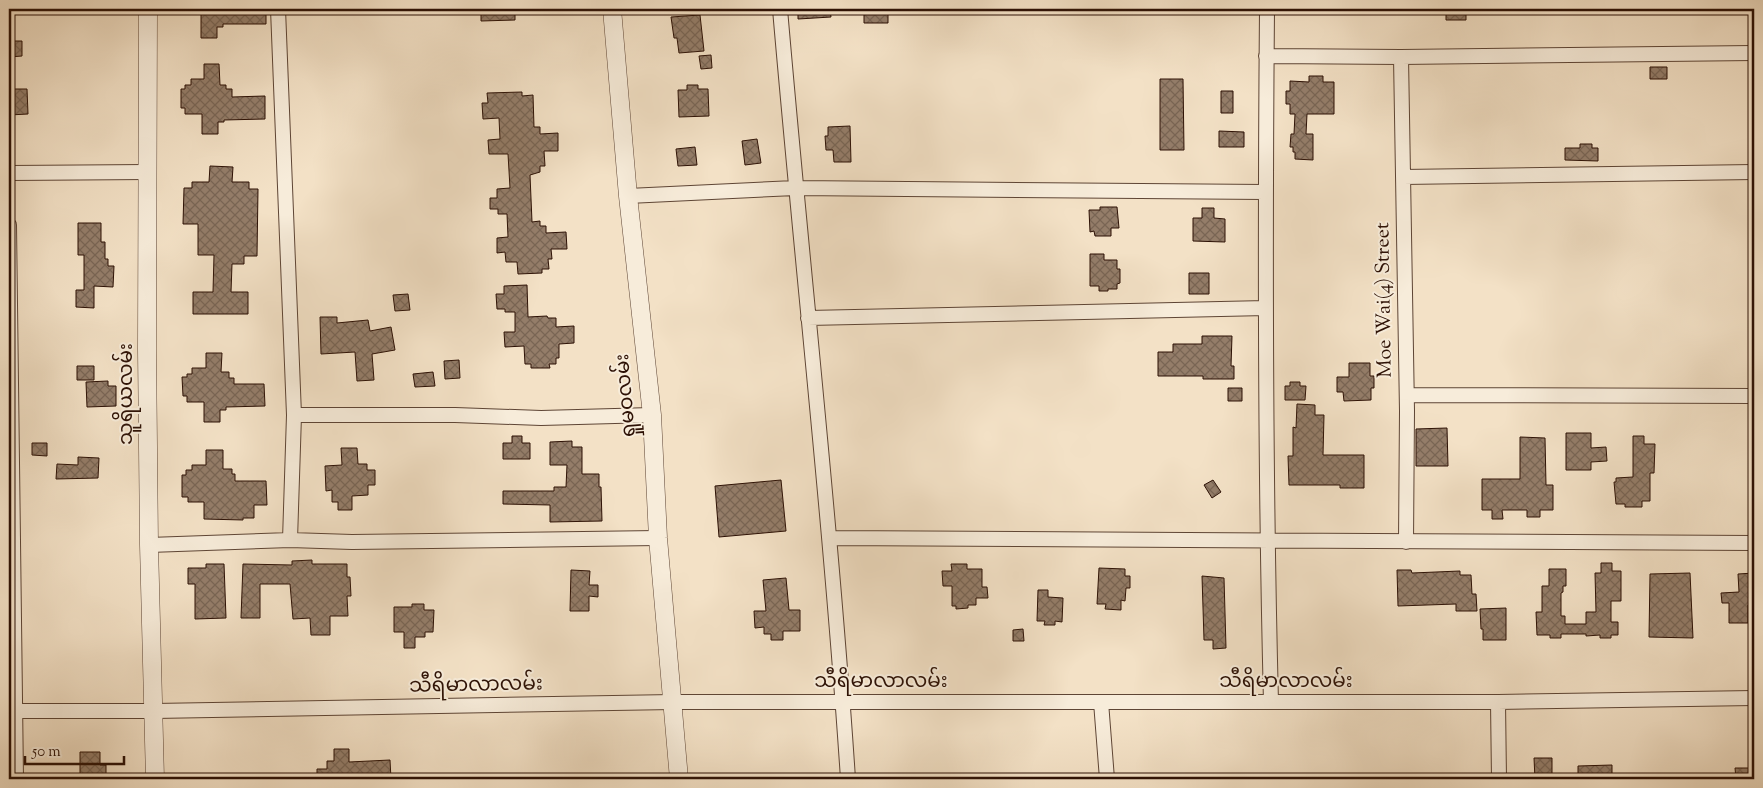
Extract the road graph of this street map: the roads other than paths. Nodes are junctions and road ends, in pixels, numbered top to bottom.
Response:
1 (148, 9) edge
2 (278, 9) edge
3 (612, 9) edge
4 (780, 9) edge
5 (1267, 9) edge
6 (1754, 53) edge
7 (1266, 56) junction
8 (1401, 57) junction
9 (148, 172) junction
10 (1754, 172) edge
11 (9, 173) edge
12 (1403, 177) junction
13 (795, 188) junction
14 (1265, 192) junction
15 (628, 196) junction
16 (9, 225) edge
17 (1266, 308) junction
18 (808, 318) junction
19 (1407, 395) junction
20 (1754, 396) edge
21 (294, 415) junction
22 (652, 415) junction
23 (658, 538) junction
24 (830, 538) junction
25 (290, 540) junction
26 (1266, 541) junction
27 (1406, 542) junction
28 (1754, 543) edge
29 (149, 545) junction
30 (1754, 698) edge
31 (674, 702) junction
32 (1102, 702) junction
33 (1271, 702) junction
34 (1498, 702) junction
35 (843, 703) junction
36 (12, 710) edge
37 (154, 711) junction
38 (16, 779) edge
39 (155, 779) edge
40 (679, 779) edge
41 (848, 779) edge
42 (1107, 779) edge
43 (1499, 779) edge

1 - 9 street, သူရိယလမ်း
2 - 21 street
3 - 15 street, ရှုမဝလမ်း
4 - 13 street
5 - 7 street
6 - 8 street
7 - 8 street
7 - 14 street
8 - 12 street, Moe Wai(4) Street
9 - 11 street
9 - 29 street, သူရိယလမ်း
10 - 12 street
12 - 19 street, Moe Wai(4) Street
13 - 14 street
13 - 15 street
13 - 18 street
14 - 17 street
15 - 22 street, ရှုမဝလမ်း
16 - 36 street
17 - 18 street
17 - 26 street
18 - 24 street
19 - 20 street
19 - 27 street, Moe Wai(4) Street
21 - 22 street
21 - 25 street
22 - 23 street, ရှုမဝလမ်း
23 - 25 street
23 - 31 street, ရှုမဝလမ်း
24 - 26 street
24 - 35 street
25 - 29 street
26 - 27 street
26 - 33 street
27 - 28 street
29 - 37 street, သူရိယလမ်း
30 - 34 street, သီရိမာလာလမ်း
31 - 35 street, သီရိမာလာလမ်း
31 - 37 street, သီရိမာလာလမ်း
31 - 40 street, ရှုမဝလမ်း
32 - 33 street, သီရိမာလာလမ်း
32 - 35 street, သီရိမာလာလမ်း
32 - 42 street
33 - 34 street, သီရိမာလာလမ်း
34 - 43 street
35 - 41 street
36 - 37 street, သီရိမာလာလမ်း
36 - 38 street
37 - 39 street, သူရိယလမ်း

